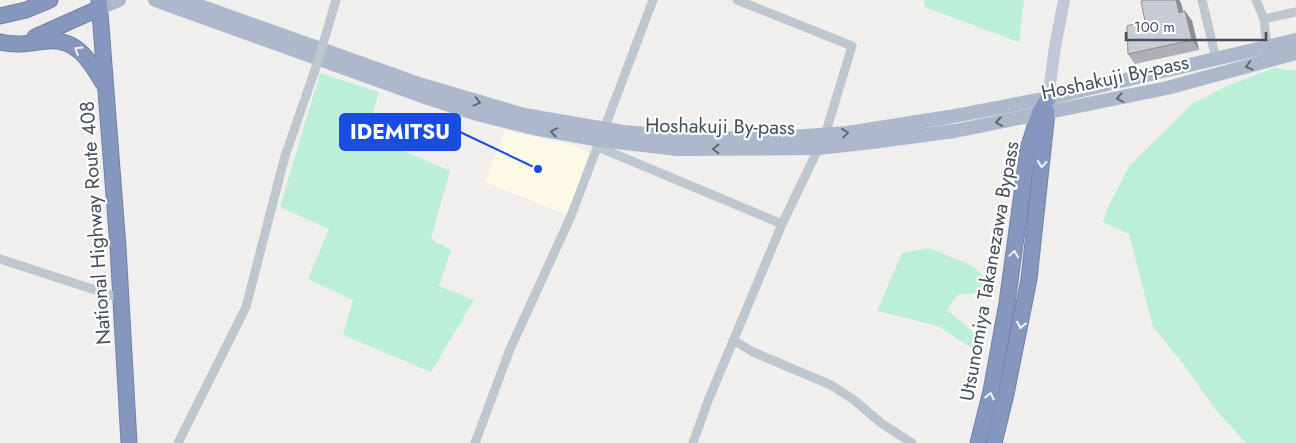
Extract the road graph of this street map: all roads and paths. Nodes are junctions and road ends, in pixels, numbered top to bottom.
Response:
1 (50, 0) edge
2 (119, 0) edge
3 (142, 0) edge
4 (155, 0) edge
5 (336, 0) edge
6 (653, 0) edge
7 (736, 0) edge
8 (1064, 0) edge
9 (1202, 0) edge
10 (1256, 0) edge
11 (99, 4) edge
12 (183, 5) edge
13 (1296, 12) edge
14 (0, 16) edge
15 (1264, 19) junction
16 (1296, 40) edge
17 (0, 42) edge
18 (1267, 47) junction
19 (1296, 53) edge
20 (1216, 59) junction
21 (106, 89) junction
22 (1045, 108) junction
23 (601, 139) junction
24 (822, 141) junction
25 (782, 224) junction
26 (0, 259) edge
27 (121, 296) junction
28 (734, 340) junction
29 (129, 443) edge
30 (178, 443) edge
31 (475, 443) edge
32 (693, 443) edge
33 (912, 443) edge
34 (978, 443) edge
35 (994, 443) edge

1 - 14 highway
2 - 11 main road
3 - 12 main road
4 - 12 main road, Hoshakuji By-pass
5 - 30 street, bridge
6 - 23 street
7 - 24 street
8 - 22 street
9 - 20 street
10 - 15 street
11 - 17 highway
11 - 21 highway, National Highway Route 408
12 - 23 main road, Hoshakuji By-pass
13 - 15 street
15 - 18 street
16 - 18 main road, Hoshakuji By-pass
21 -> 17 highway
18 - 20 main road, Hoshakuji By-pass
19 -> 22 main road, Hoshakuji By-pass
20 - 22 main road, Hoshakuji By-pass
21 - 27 highway, National Highway Route 408
22 - 24 main road, Hoshakuji By-pass
34 -> 22 highway, Utsunomiya Takanezawa Bypass
22 -> 35 highway, Utsunomiya Takanezawa Bypass
23 - 24 main road, Hoshakuji By-pass
23 - 25 street
23 - 31 street
24 - 25 street
25 - 28 street
26 - 27 street
27 - 29 highway, National Highway Route 408
28 - 32 street
28 - 33 street

